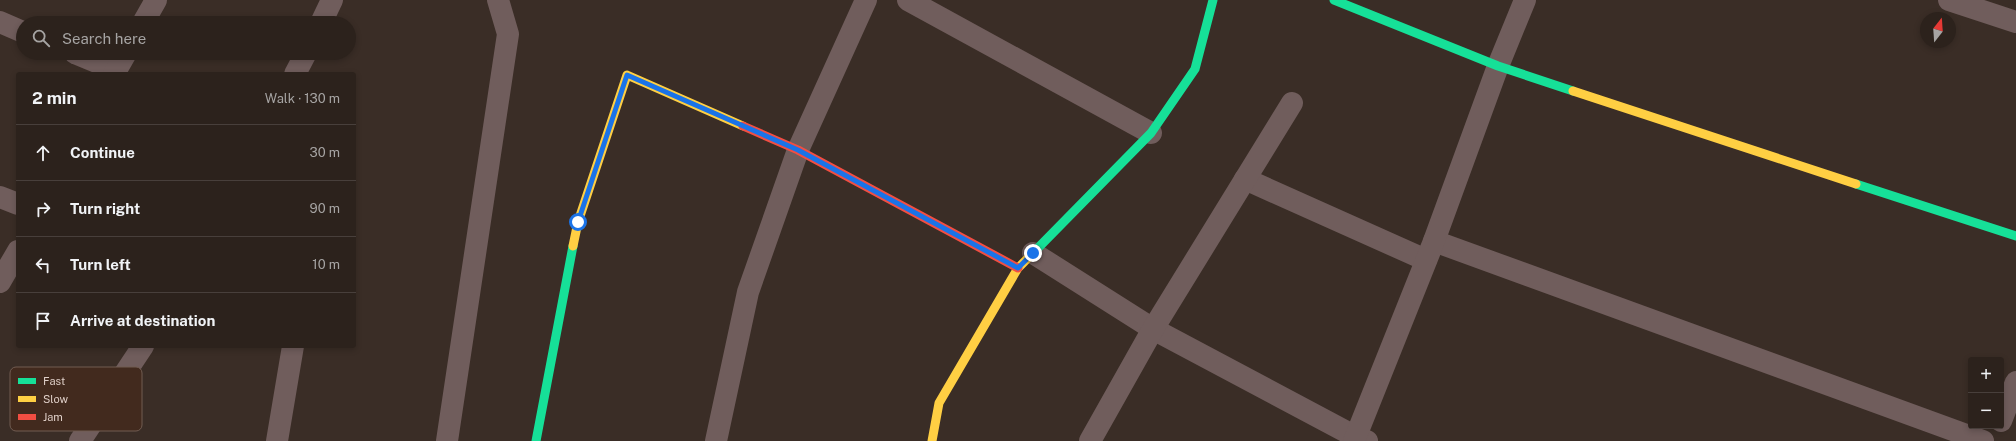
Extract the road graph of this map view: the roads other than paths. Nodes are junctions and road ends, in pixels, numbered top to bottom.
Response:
1 (156, 0) edge
2 (332, 0) edge
3 (498, 0) edge
4 (866, 0) edge
5 (908, 0) edge
6 (1213, 0) edge
7 (1334, 0) edge
8 (1525, 0) edge
9 (1949, 0) edge
10 (147, 16) edge
11 (324, 16) edge
12 (0, 22) edge
13 (2016, 22) edge
14 (16, 29) edge
15 (99, 60) edge
16 (302, 60) edge
17 (119, 66) edge
18 (1498, 66) junction
19 (296, 72) edge
20 (1292, 103) dead end
21 (1151, 133) junction
22 (798, 150) junction
23 (1245, 179) junction
24 (0, 197) edge
25 (16, 203) edge
26 (2016, 236) edge
27 (1430, 251) junction
28 (16, 254) edge
29 (1026, 260) junction
30 (0, 282) edge
31 (1153, 329) junction
32 (142, 348) edge
33 (293, 348) edge
34 (129, 367) edge
35 (2016, 382) edge
36 (2004, 413) edge
37 (1998, 429) edge
38 (87, 431) edge
39 (1359, 440) edge
40 (80, 441) edge
41 (277, 441) edge
42 (447, 441) edge
43 (536, 441) edge
44 (716, 441) edge
45 (932, 441) edge
46 (1090, 441) edge
47 (1983, 441) edge
48 (1993, 441) edge

1 - 10 street
2 - 11 street
3 - 42 street
4 - 22 street
5 - 21 street
6 - 21 street
7 - 18 street
8 - 18 street
9 - 13 street
12 - 14 street
15 - 17 street
16 - 19 street
18 - 26 street
18 - 27 street
20 - 23 street
21 - 29 street
22 - 29 street
22 - 43 street
22 - 44 street
23 - 27 street
23 - 31 street
24 - 25 street
27 - 39 street
27 - 47 street
28 - 30 street
29 - 31 street
29 - 45 street
31 - 39 street
31 - 46 street
32 - 34 street
33 - 41 street
35 - 36 street
37 - 48 street
38 - 40 street

